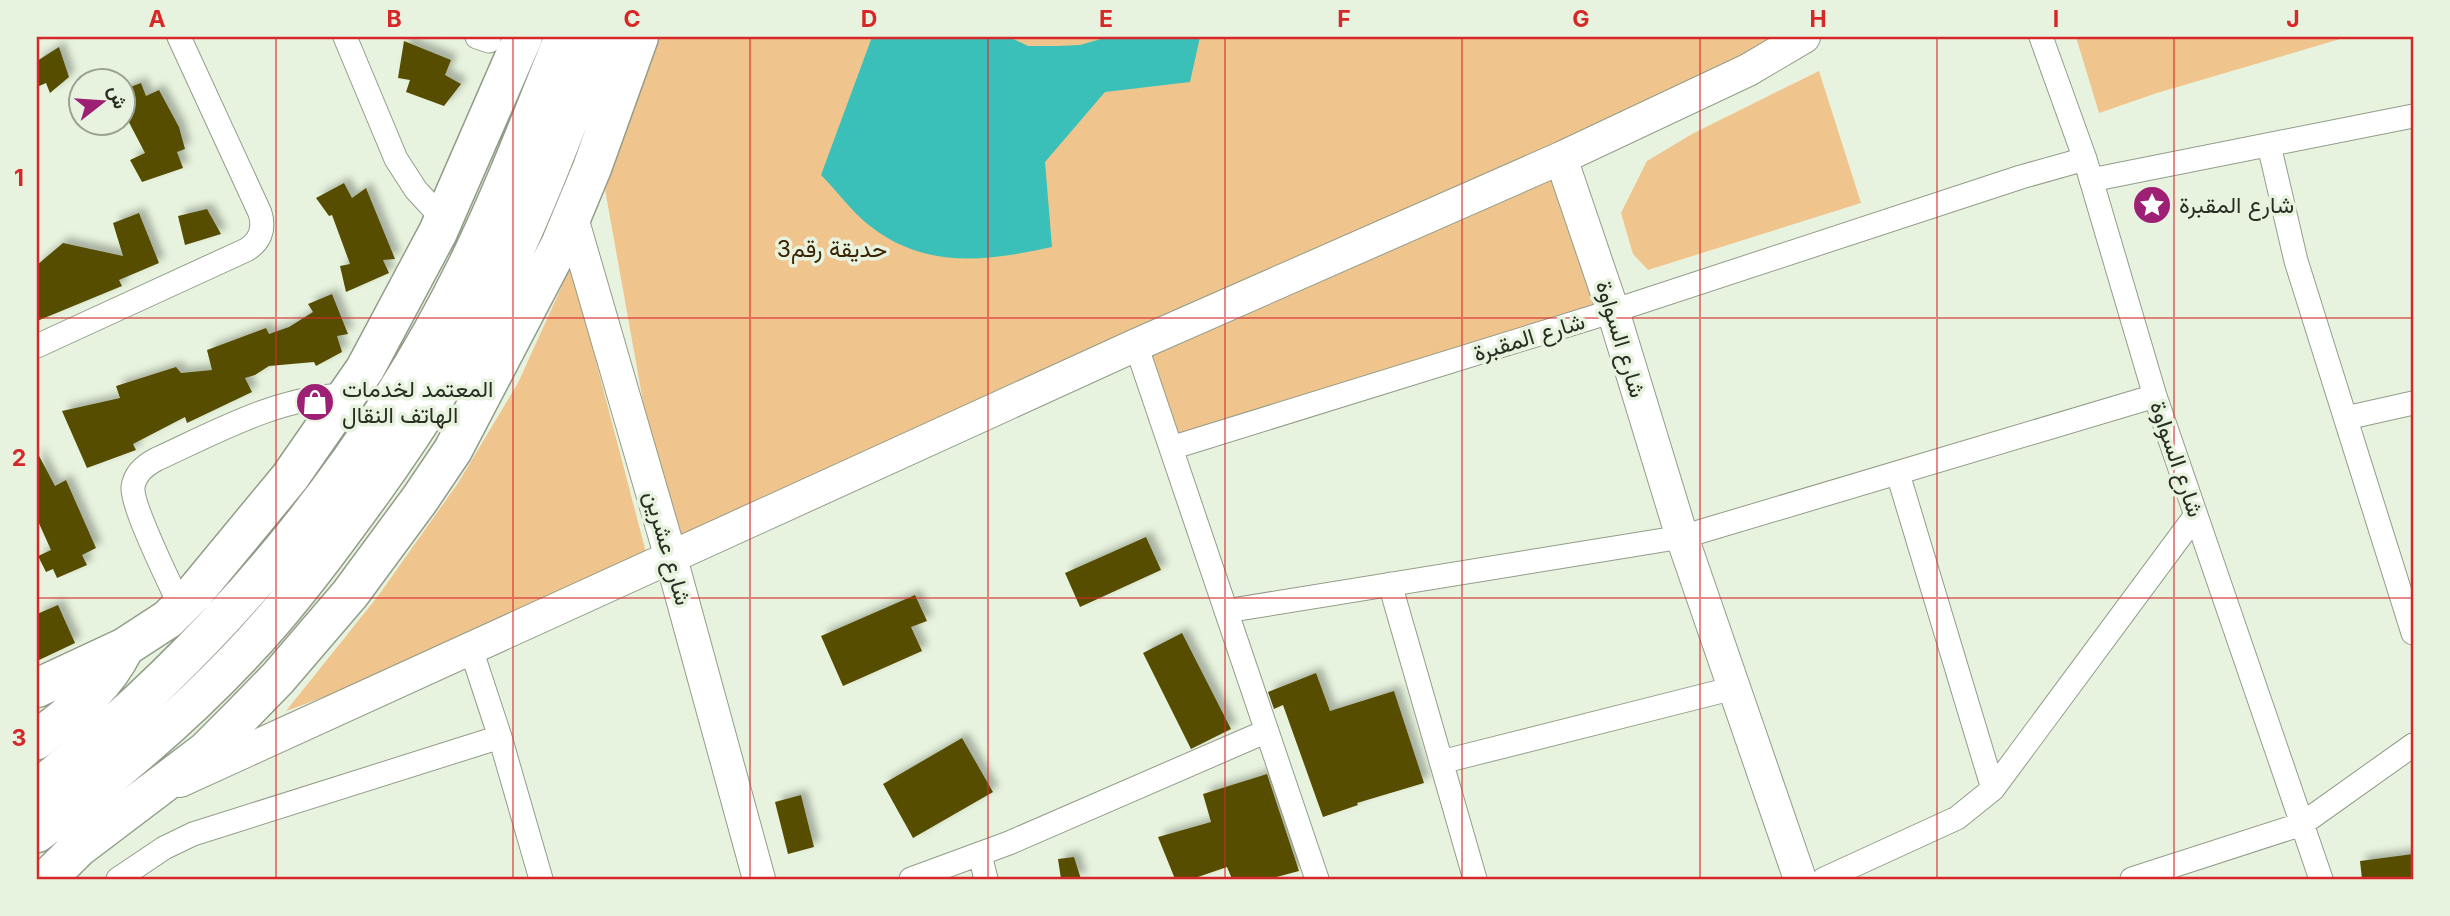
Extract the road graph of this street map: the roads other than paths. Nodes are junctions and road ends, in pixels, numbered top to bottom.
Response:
1 (179, 37) edge
2 (345, 37) edge
3 (564, 37) edge
4 (602, 37) edge
5 (639, 37) edge
6 (1804, 37) edge
7 (2041, 37) edge
8 (496, 38) edge
9 (2413, 116) edge
10 (2269, 145) junction
11 (1561, 158) junction
12 (2088, 169) junction
13 (572, 218) junction
14 (443, 219) junction
15 (1614, 311) junction
16 (1136, 345) junction
17 (37, 346) edge
18 (348, 395) junction
19 (2155, 396) junction
20 (2413, 403) edge
21 (2346, 418) junction
22 (1171, 448) junction
23 (1898, 474) junction
24 (2196, 515) junction
25 (1682, 537) junction
26 (671, 558) junction
27 (1390, 584) junction
28 (181, 607) junction
29 (1226, 611) junction
30 (2413, 633) edge
31 (125, 647) junction
32 (471, 649) junction
33 (37, 688) edge
34 (1734, 688) junction
35 (1267, 731) junction
36 (500, 737) junction
37 (37, 740) edge
38 (2413, 745) edge
39 (1441, 762) junction
40 (163, 784) junction
41 (37, 789) edge
42 (1993, 789) junction
43 (2302, 824) junction
44 (37, 833) edge
45 (980, 855) junction
46 (45, 874) edge
47 (2138, 878) edge
48 (118, 879) edge
49 (541, 879) edge
50 (759, 879) edge
51 (911, 879) edge
52 (986, 879) edge
53 (1317, 879) edge
54 (1475, 879) edge
55 (1800, 879) edge
56 (1824, 879) edge
57 (2322, 879) edge

1 - 17 street
2 - 14 street
3 - 41 highway
4 - 44 highway
5 - 13 highway
6 - 11 street
7 - 12 street, شارع السواوة
8 - 14 highway
9 - 10 street, شارع المقبرة
10 - 12 street, شارع المقبرة
10 - 21 street
11 - 15 street, شارع السواوة
11 - 16 street
12 - 15 street, شارع المقبرة
12 - 19 street, شارع السواوة
13 - 26 street, شارع عشرين
13 - 40 highway
14 - 18 highway
15 - 22 street, شارع المقبرة
15 - 25 street, شارع السواوة
16 - 22 street
16 - 26 street
18 - 28 highway
18 - 28 street
19 - 23 street
19 - 24 street, شارع السواوة
20 - 21 street
21 - 30 street
22 - 29 street
23 - 25 street
23 - 42 street
24 - 42 street
24 - 43 street, شارع السواوة
25 - 27 street
25 - 34 street, شارع السواوة
26 - 32 street
26 - 50 street, شارع عشرين
27 - 29 street
27 - 39 street
28 - 31 highway
29 - 35 street
31 - 33 highway
31 - 37 highway
32 - 36 street
32 - 40 street
34 - 39 street
34 - 55 street, شارع السواوة
35 - 45 street
35 - 53 street
36 - 48 street
36 - 49 street
38 - 43 street
39 - 54 street
40 - 46 highway
42 - 56 street
43 - 47 street
43 - 57 street, شارع السواوة
45 - 51 street
45 - 52 street

